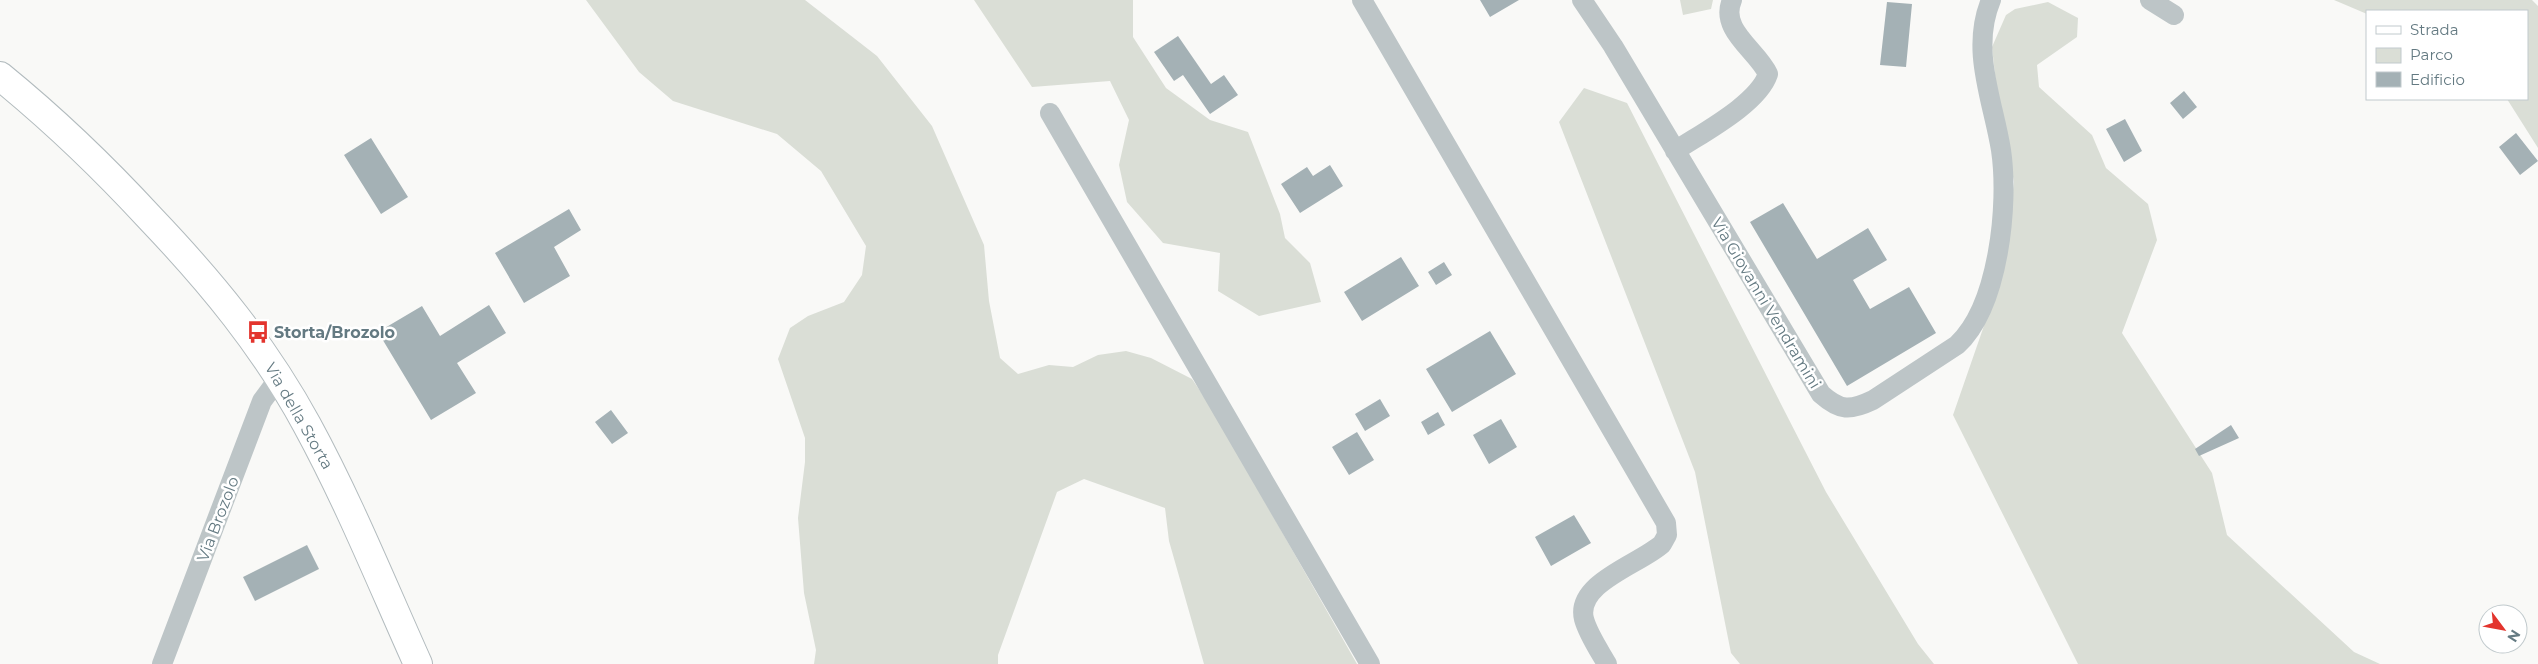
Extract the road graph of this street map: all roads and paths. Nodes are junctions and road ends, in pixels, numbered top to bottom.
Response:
1 (1362, 0) edge
2 (1582, 0) edge
3 (1732, 0) edge
4 (1991, 0) edge
5 (2150, 0) edge
6 (2174, 15) dead end
7 (0, 76) edge
8 (1050, 113) dead end
9 (1676, 151) junction
10 (279, 378) junction
11 (162, 664) edge
12 (418, 664) edge
13 (1370, 664) edge
14 (1606, 664) edge

1 - 14 street
2 - 9 street, Via Giovanni Vendramini
3 - 9 street
4 - 9 street, Via Giovanni Vendramini
5 - 6 street
7 - 10 main road, Via della Storta
8 - 13 street
10 - 11 street, Via Brozolo
10 - 12 main road, Via della Storta

